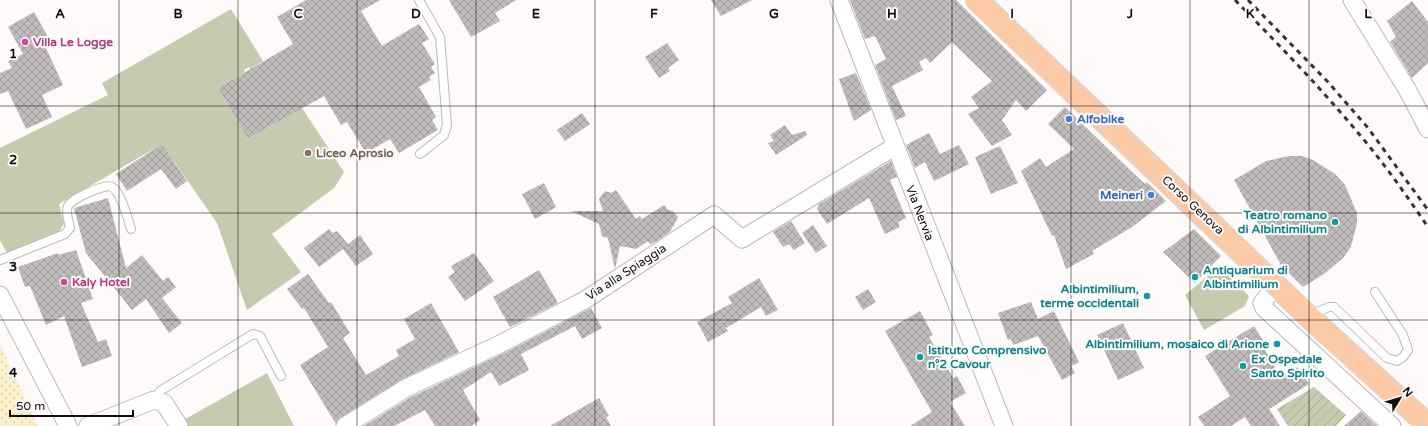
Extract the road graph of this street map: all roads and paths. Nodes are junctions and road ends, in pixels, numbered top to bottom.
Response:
1 (419, 0) edge
2 (839, 0) edge
3 (977, 0) edge
4 (1352, 0) edge
5 (1428, 129) edge
6 (894, 147) junction
7 (420, 154) dead end
8 (131, 229) dead end
9 (0, 260) edge
10 (1276, 286) junction
11 (1376, 292) dead end
12 (0, 295) edge
13 (1308, 316) junction
14 (281, 376) dead end
15 (154, 400) junction
16 (68, 426) edge
17 (88, 426) edge
18 (179, 426) edge
19 (345, 426) edge
20 (1004, 426) edge
21 (1392, 426) edge
22 (1428, 426) edge

1 - 7 lane
2 - 6 street, Via Nervia
3 - 10 main road, Corso Genova
4 - 5 street
6 - 19 street, Via alla Spiaggia
6 - 20 street, Via Nervia
8 - 9 lane
10 - 13 main road, Corso Genova
10 - 21 street
11 - 13 lane
12 - 16 street
13 - 22 main road, Corso Genova
14 - 15 lane
15 - 17 street
15 - 18 street

